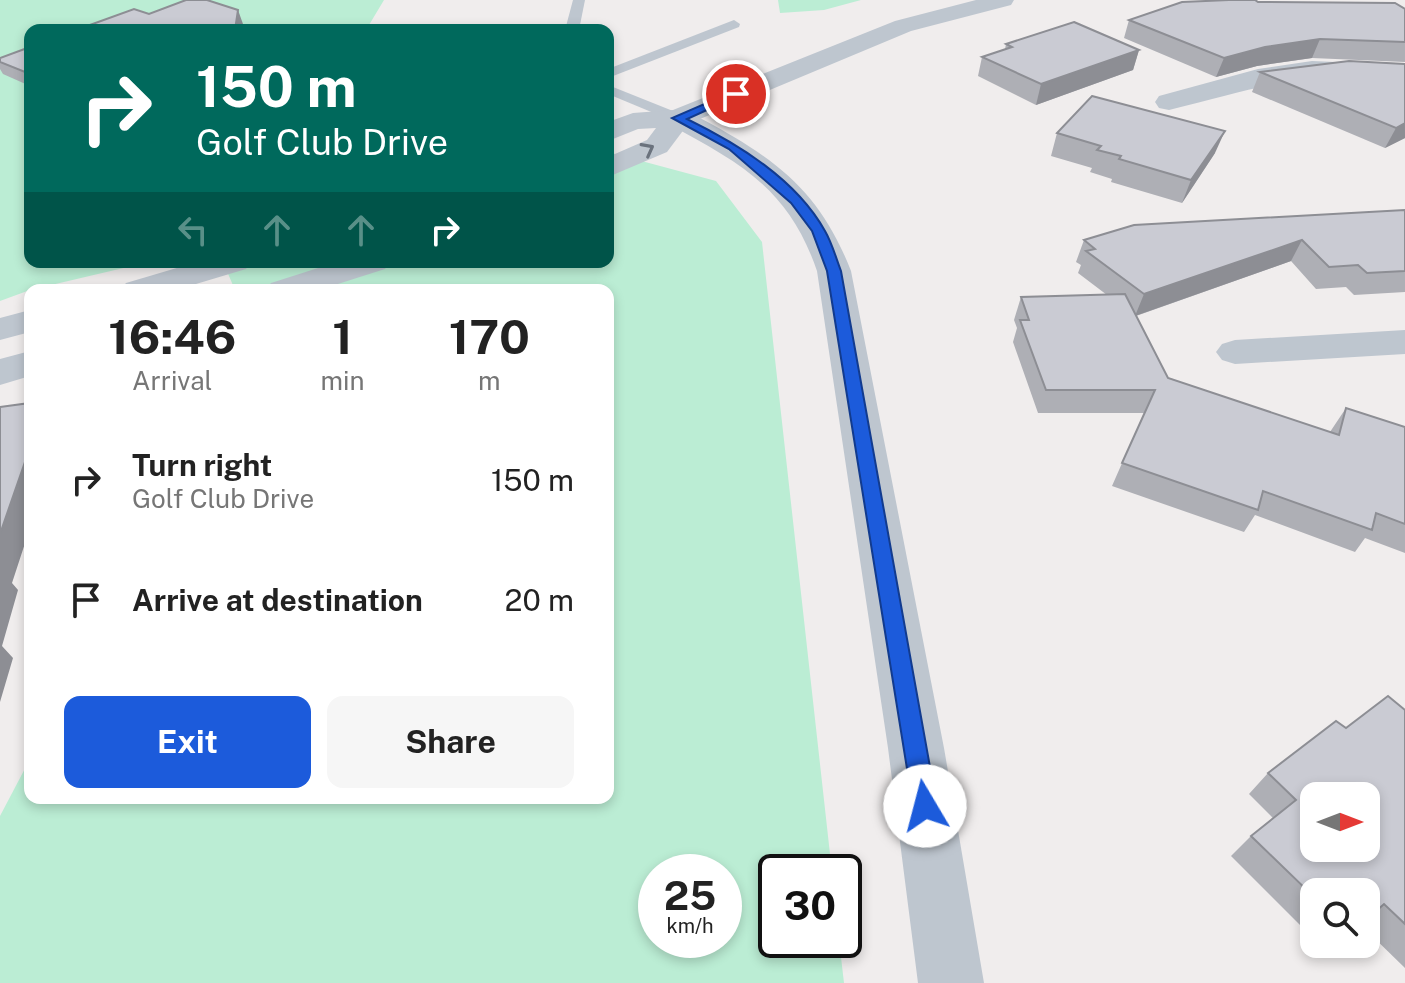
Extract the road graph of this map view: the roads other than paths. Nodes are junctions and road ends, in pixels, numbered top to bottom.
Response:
1 (579, 0) edge
2 (1003, 0) edge
3 (573, 24) edge
4 (734, 24) dead end
5 (614, 72) edge
6 (1405, 73) edge
7 (614, 91) edge
8 (1169, 102) dead end
9 (678, 118) junction
10 (614, 129) edge
11 (614, 165) edge
12 (213, 268) edge
13 (354, 268) edge
14 (159, 284) edge
15 (302, 284) edge
16 (24, 323) edge
17 (0, 329) edge
18 (1405, 342) edge
19 (1235, 352) dead end
20 (24, 365) edge
21 (0, 372) edge
22 (951, 983) edge

1 - 3 lane
2 - 9 street
4 - 5 lane
6 - 8 street
7 - 9 lane
9 - 10 street
11 -> 9 street
9 - 22 street
12 - 14 street
13 - 15 street
16 - 17 street
18 - 19 street
20 - 21 street

